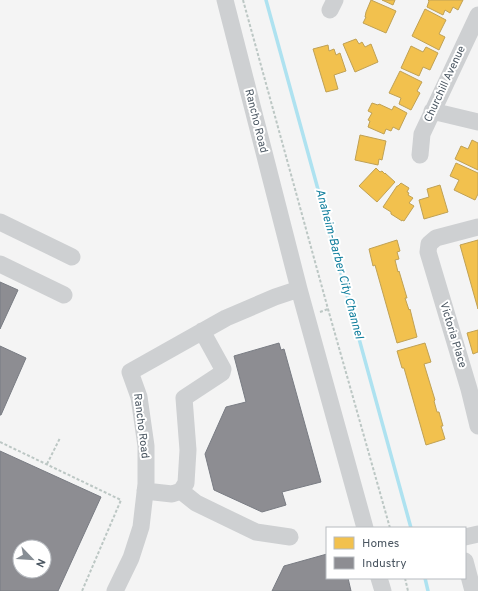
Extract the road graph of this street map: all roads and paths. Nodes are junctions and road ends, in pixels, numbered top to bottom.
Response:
1 (225, 0) edge
2 (243, 0) edge
3 (478, 15) edge
4 (432, 111) junction
5 (478, 122) edge
6 (420, 155) dead end
7 (0, 222) edge
8 (478, 227) edge
9 (72, 257) dead end
10 (0, 264) edge
11 (299, 289) junction
12 (64, 295) dead end
13 (202, 331) junction
14 (474, 388) edge
15 (478, 426) edge
16 (60, 438) dead end
17 (0, 442) edge
18 (47, 464) junction
19 (145, 491) junction
20 (181, 491) junction
21 (365, 527) edge
22 (390, 527) edge
23 (478, 534) edge
24 (290, 537) dead end
25 (466, 537) edge
26 (466, 565) edge
27 (379, 579) edge
28 (404, 579) edge
29 (82, 591) edge
30 (115, 591) edge
31 (383, 591) edge
32 (408, 591) edge
33 (473, 591) edge

1 - 11 street, Rancho Road
2 - 22 path
3 - 4 street, Churchill Avenue
4 - 5 street
4 - 6 street, Churchill Avenue
7 - 9 street
8 - 14 street, Victoria Place
10 - 12 street
11 - 13 street, Rancho Road
11 - 21 street, Rancho Road
13 - 19 street, Rancho Road
13 - 20 street
14 - 15 street, Victoria Place
16 - 18 path
17 - 18 path
18 - 29 path
19 - 20 street
19 - 30 street, Rancho Road
20 - 24 street
23 - 25 street
26 - 33 street
27 - 31 street
28 - 32 path

